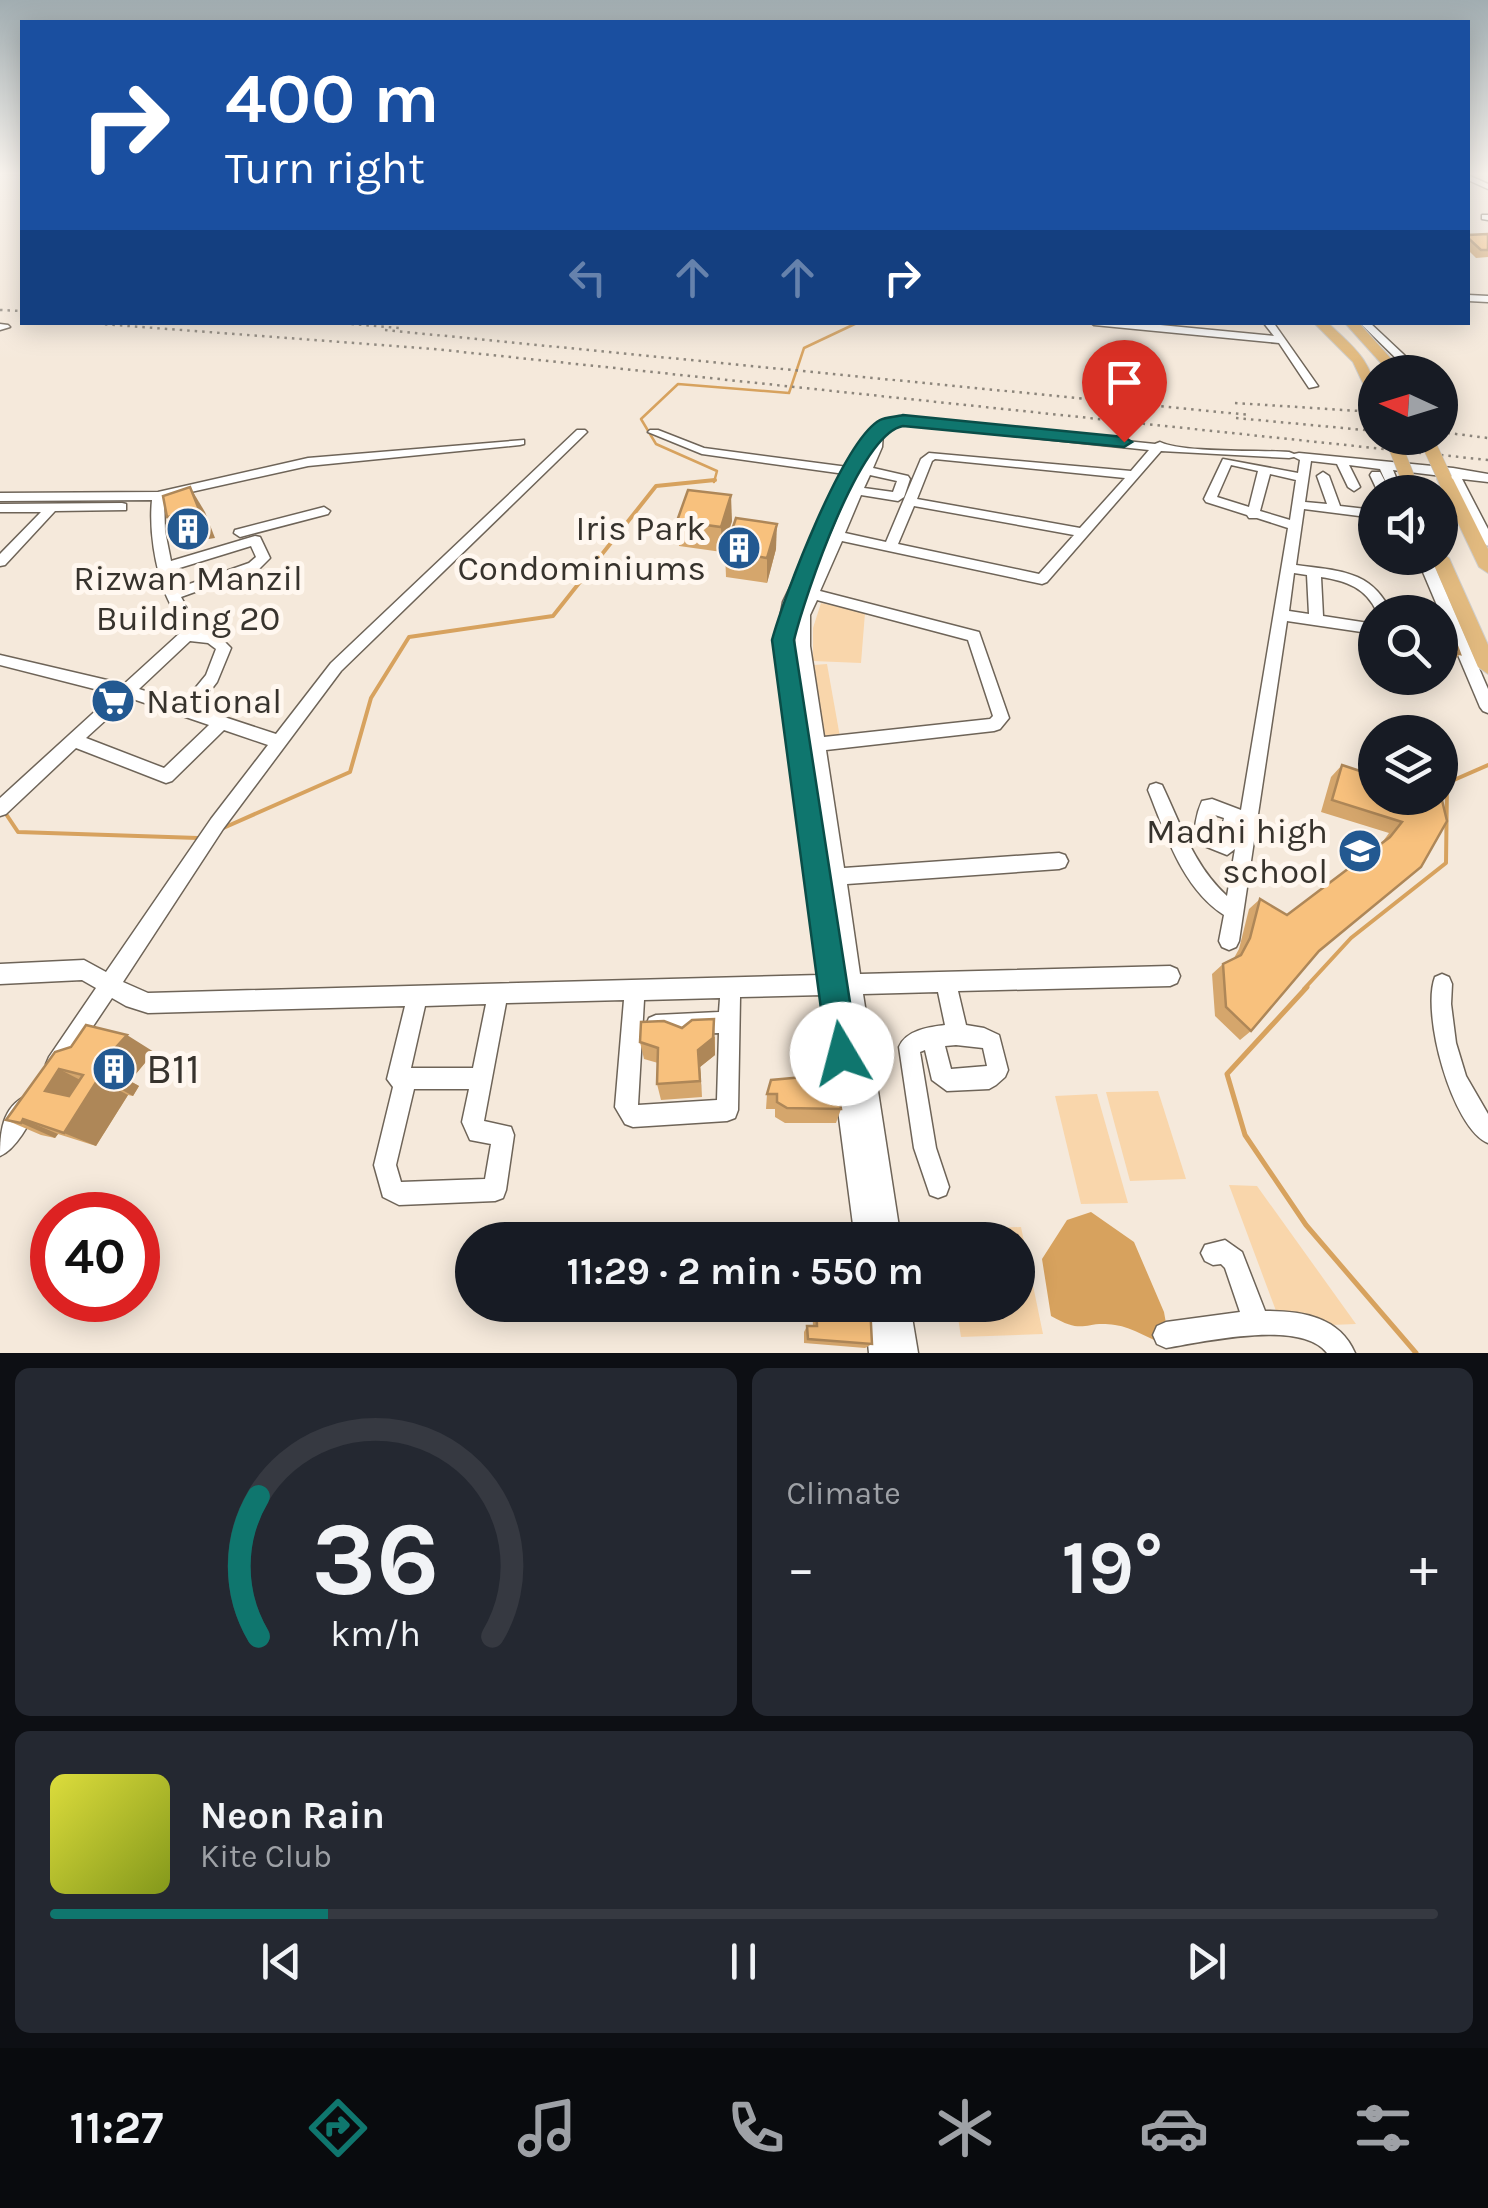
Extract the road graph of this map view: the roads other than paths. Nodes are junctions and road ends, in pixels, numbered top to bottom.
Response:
1 (1125, 325) edge
2 (1269, 325) edge
3 (1319, 325) edge
4 (1353, 325) edge
5 (1366, 325) edge
6 (1282, 340) junction
7 (1380, 355) edge
8 (1398, 355) edge
9 (1358, 358) edge
10 (1313, 386) dead end
11 (580, 432) dead end
12 (654, 432) dead end
13 (520, 442) dead end
14 (1160, 446) junction
15 (1439, 455) edge
16 (1297, 456) junction
17 (1265, 468) junction
18 (1375, 472) junction
19 (1345, 474) junction
20 (1453, 474) junction
21 (1134, 475) junction
22 (1376, 475) edge
23 (1378, 475) edge
24 (860, 476) junction
25 (1323, 476) dead end
26 (1484, 476) edge
27 (1304, 478) junction
28 (0, 497) edge
29 (157, 501) junction
30 (909, 501) junction
31 (49, 504) junction
32 (1299, 504) junction
33 (0, 508) edge
34 (1335, 509) junction
35 (324, 512) dead end
36 (1358, 512) edge
37 (1254, 514) junction
38 (1296, 526) junction
39 (1085, 533) junction
40 (836, 536) junction
41 (1488, 542) edge
42 (890, 547) junction
43 (0, 548) edge
44 (0, 562) edge
45 (166, 562) junction
46 (1289, 568) junction
47 (1488, 568) edge
48 (1314, 572) junction
49 (1431, 575) edge
50 (1448, 575) edge
51 (804, 592) junction
52 (1430, 592) dead end
53 (173, 595) junction
54 (1378, 595) edge
55 (1431, 595) edge
56 (1282, 615) junction
57 (1316, 620) junction
58 (1358, 627) edge
59 (187, 635) junction
60 (0, 660) edge
61 (1488, 666) edge
62 (131, 692) junction
63 (1488, 708) edge
64 (186, 710) junction
65 (221, 723) junction
66 (76, 742) junction
67 (279, 742) junction
68 (808, 745) junction
69 (1156, 790) dead end
70 (0, 809) edge
71 (1059, 861) dead end
72 (828, 878) junction
73 (832, 907) junction
74 (1234, 912) junction
75 (1229, 941) dead end
76 (0, 974) edge
77 (1170, 976) dead end
78 (946, 982) junction
79 (110, 984) junction
80 (854, 984) junction
81 (1442, 984) dead end
82 (832, 986) junction
83 (730, 988) junction
84 (635, 990) junction
85 (498, 994) junction
86 (417, 996) junction
87 (730, 1022) junction
88 (632, 1026) junction
89 (958, 1036) junction
90 (933, 1039) junction
91 (482, 1078) junction
92 (405, 1081) junction
93 (1488, 1132) edge
94 (0, 1145) edge
95 (938, 1187) dead end
96 (865, 1222) edge
97 (887, 1222) edge
98 (1214, 1253) dead end
99 (878, 1322) edge
100 (900, 1322) edge
101 (1257, 1324) junction
102 (1166, 1334) dead end
103 (882, 1353) edge
104 (905, 1353) edge
105 (1342, 1353) edge

1 - 6 street
2 - 6 street
3 - 9 main road
4 - 7 main road
5 - 8 street
6 - 10 street
11 - 67 street
12 - 24 street
13 - 29 street
14 - 16 street
14 - 21 street
14 - 24 street
15 - 20 main road, bridge
16 - 19 street
16 - 27 street
17 - 27 street
17 - 37 street
17 - 37 street
18 - 19 street
18 - 19 street
18 - 20 street
18 - 22 street
18 - 23 street
20 - 26 street
20 - 41 street
20 - 47 main road
21 - 30 street
21 - 39 street
24 - 40 street
24 - 51 street
25 - 34 street
27 - 32 street
28 - 31 street
29 - 31 street
29 - 45 street
30 - 39 street
30 - 42 street
31 - 33 street
31 - 43 street
31 - 44 street
32 - 34 street
32 - 38 street
34 - 36 street
35 - 45 street
37 - 38 street
38 - 46 street
39 - 42 street
40 - 42 street
40 - 51 street
45 - 53 street
45 - 53 street
46 - 48 street
46 - 56 street
48 - 54 street
48 - 57 street
49 - 63 street
50 - 61 main road
51 - 68 street
51 - 68 street
52 - 55 street
53 - 59 street
56 - 57 street
56 - 74 street
57 - 58 street
59 - 62 street
59 - 64 street
60 - 62 street
62 - 64 street
62 - 66 street
64 - 65 street
65 - 66 street
65 - 67 street
66 - 70 street
67 - 79 street
68 - 72 street
69 - 74 street
71 - 72 street
72 - 73 street
73 - 80 street
73 - 82 street
74 - 75 street
76 - 79 street
77 - 78 street
78 - 80 street
78 - 89 street
79 - 86 street
79 - 94 street
80 - 82 street
80 - 97 street
81 - 93 street
82 - 83 street
82 - 96 street
83 - 84 street
83 - 87 street
84 - 85 street
84 - 88 street
85 - 86 street
85 - 91 street
86 - 92 street
87 - 88 street
87 - 88 street
89 - 90 street
89 - 90 street
90 - 95 street
91 - 92 street
91 - 92 street
98 - 101 street
99 - 103 street
100 - 104 street
101 - 102 street
101 - 105 street

